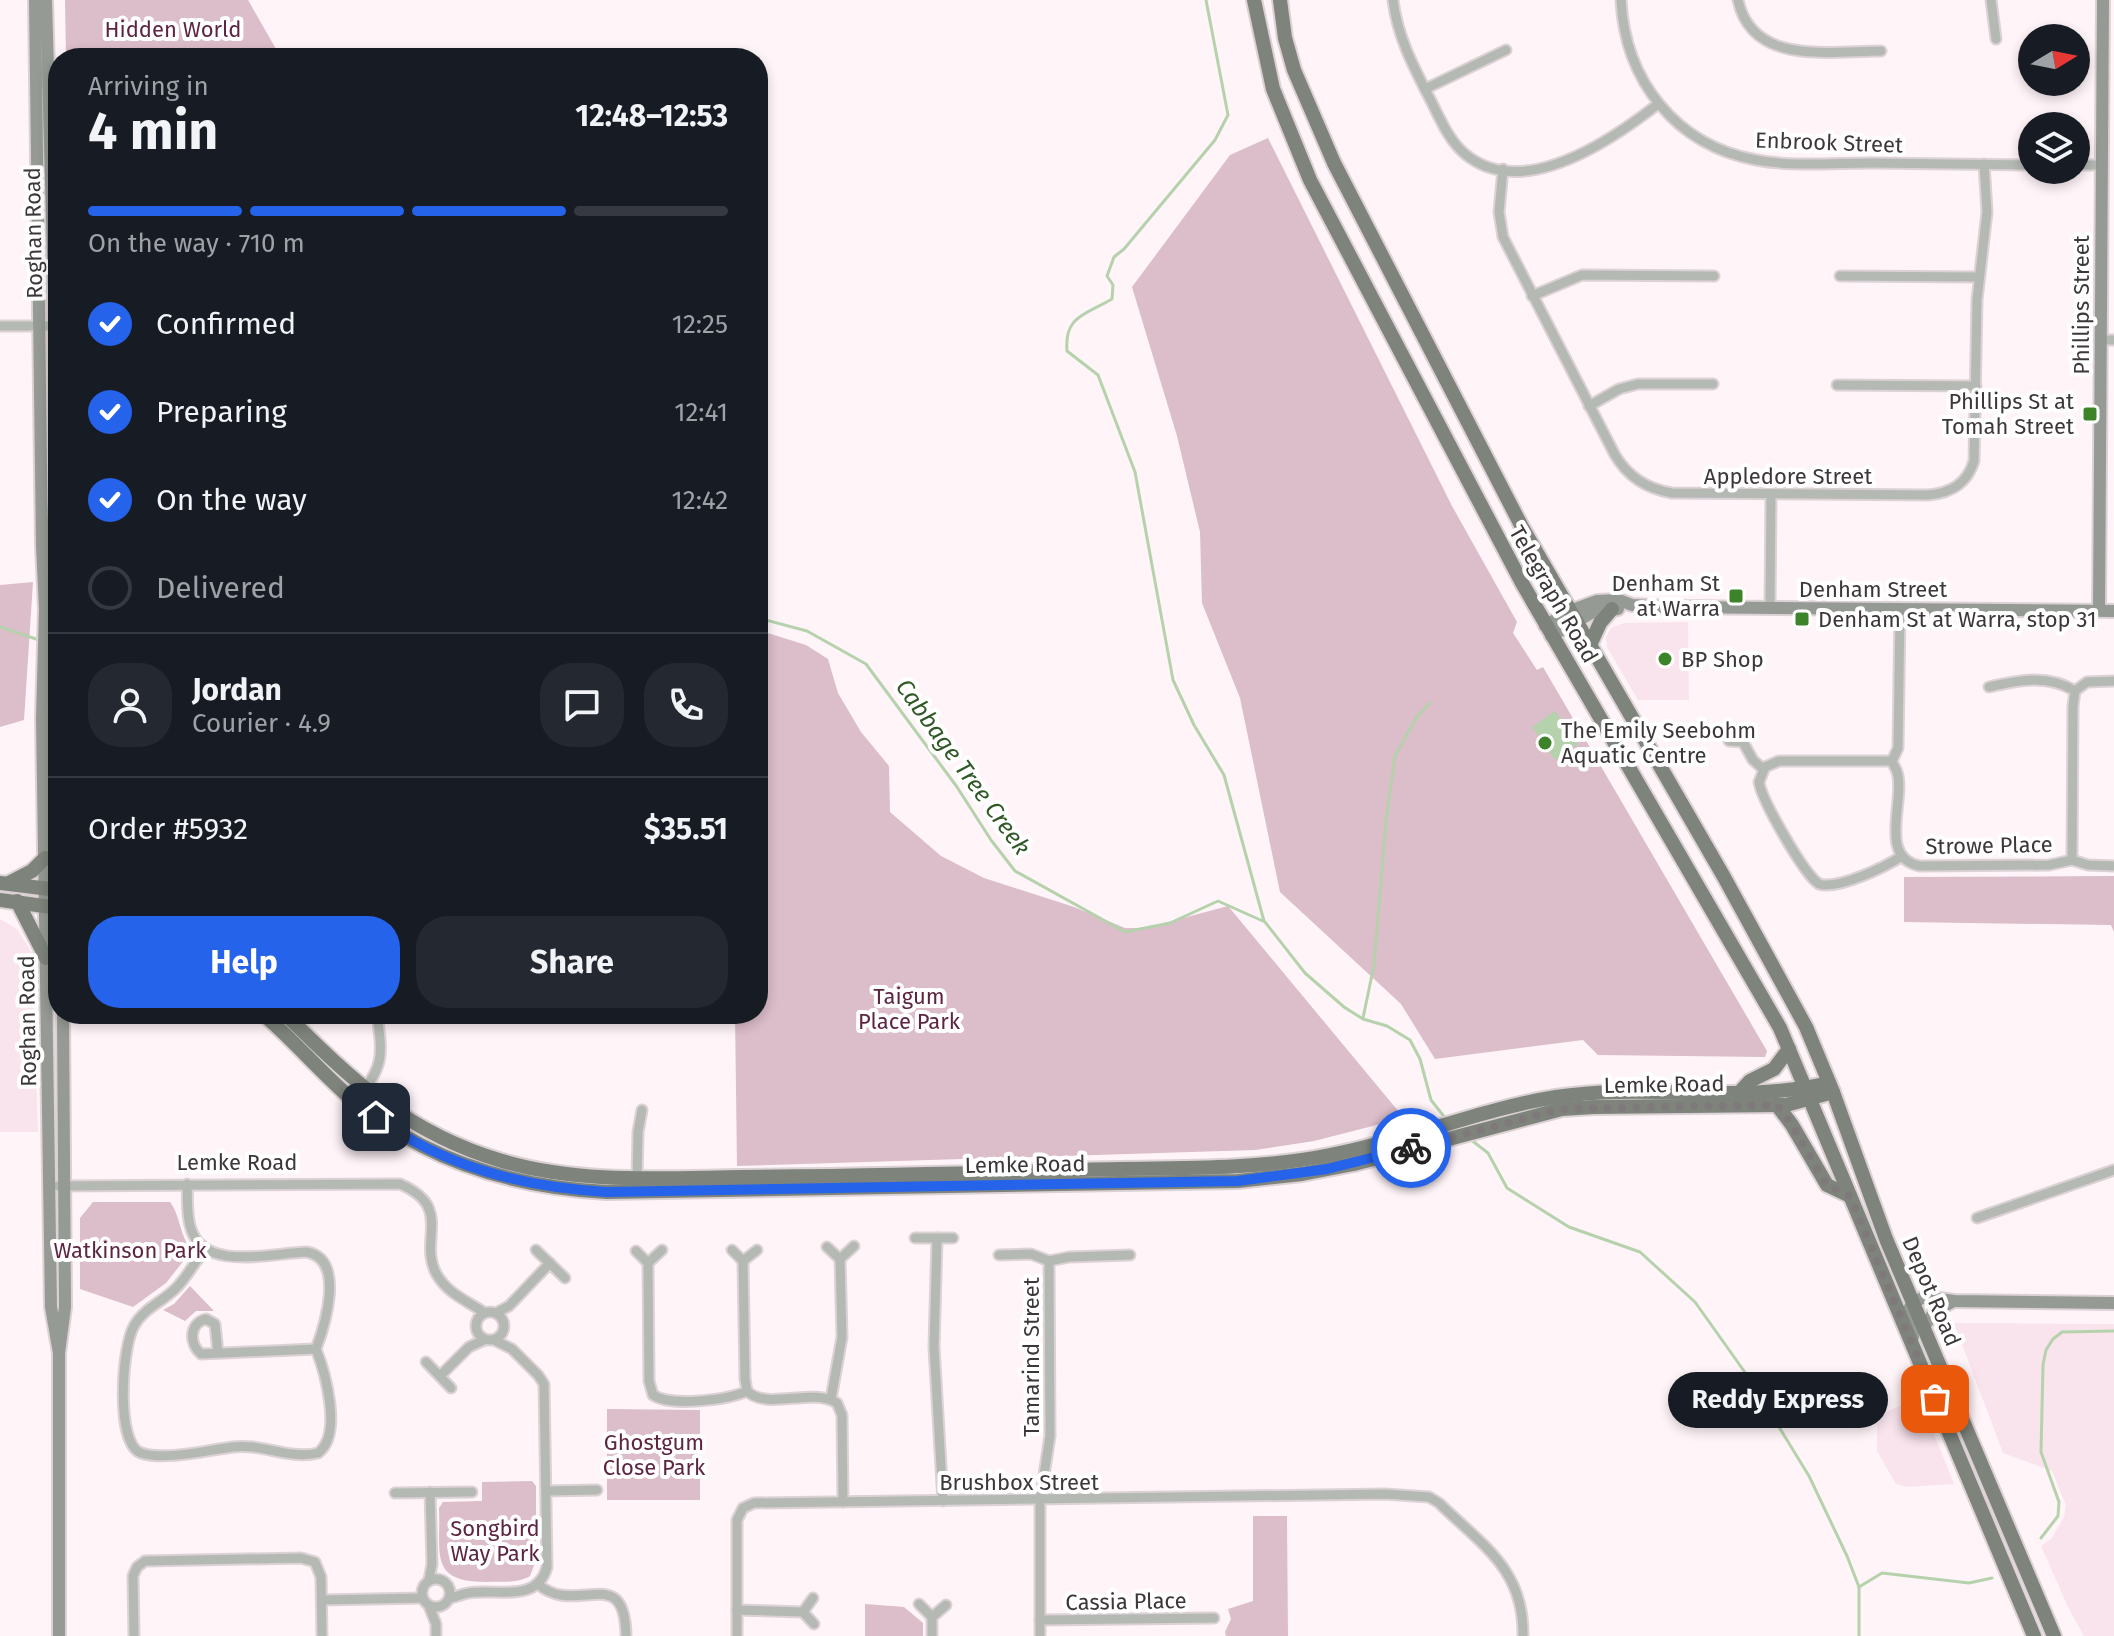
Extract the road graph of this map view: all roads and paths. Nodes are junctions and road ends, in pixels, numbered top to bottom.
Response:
1 (35, 0) edge
2 (46, 0) edge
3 (1254, 0) edge
4 (1280, 0) edge
5 (1393, 0) edge
6 (1621, 0) edge
7 (1738, 0) edge
8 (1991, 0) edge
9 (2103, 0) edge
10 (1996, 39) dead end
11 (1506, 50) dead end
12 (1881, 51) dead end
13 (48, 72) edge
14 (1425, 89) junction
15 (1658, 104) junction
16 (1984, 164) junction
17 (2018, 165) edge
18 (2090, 165) edge
19 (2102, 165) junction
20 (1503, 169) junction
21 (1714, 276) dead end
22 (1840, 276) dead end
23 (1979, 277) junction
24 (1532, 296) junction
25 (0, 326) edge
26 (40, 326) junction
27 (48, 326) edge
28 (2100, 340) junction
29 (2114, 340) edge
30 (1713, 384) dead end
31 (1837, 385) dead end
32 (1976, 386) junction
33 (40, 391) junction
34 (48, 391) edge
35 (1589, 406) junction
36 (1771, 494) junction
37 (48, 599) edge
38 (1632, 605) junction
39 (1770, 608) junction
40 (1612, 609) junction
41 (1900, 609) junction
42 (2099, 610) junction
43 (2114, 611) edge
44 (45, 612) junction
45 (1573, 616) junction
46 (1548, 631) junction
47 (1590, 645) junction
48 (45, 681) junction
49 (2114, 681) edge
50 (1989, 687) dead end
51 (2075, 691) junction
52 (48, 700) edge
53 (1729, 741) dead end
54 (1892, 761) junction
55 (1763, 769) junction
56 (1902, 856) junction
57 (45, 858) junction
58 (2072, 860) junction
59 (2114, 866) edge
60 (48, 871) edge
61 (4, 883) edge
62 (48, 888) edge
63 (0, 900) edge
64 (17, 901) junction
65 (48, 905) edge
66 (48, 941) edge
67 (46, 958) junction
68 (63, 1024) edge
69 (275, 1024) edge
70 (294, 1024) edge
71 (378, 1024) edge
72 (1789, 1049) junction
73 (1831, 1087) junction
74 (1739, 1093) junction
75 (1807, 1094) junction
76 (360, 1096) junction
77 (1777, 1105) junction
78 (642, 1110) dead end
79 (1522, 1112) junction
80 (2114, 1170) edge
81 (187, 1184) junction
82 (638, 1185) junction
83 (51, 1186) junction
84 (65, 1186) junction
85 (1850, 1196) junction
86 (1977, 1218) dead end
87 (915, 1238) dead end
88 (937, 1238) junction
89 (953, 1238) dead end
90 (854, 1246) dead end
91 (827, 1247) dead end
92 (205, 1250) junction
93 (536, 1250) dead end
94 (662, 1250) dead end
95 (732, 1250) dead end
96 (757, 1250) dead end
97 (636, 1251) dead end
98 (999, 1255) dead end
99 (1130, 1255) dead end
100 (840, 1259) junction
101 (743, 1261) junction
102 (1049, 1261) junction
103 (550, 1263) junction
104 (648, 1263) junction
105 (565, 1278) dead end
106 (1954, 1301) junction
107 (1913, 1302) junction
108 (2114, 1303) edge
109 (466, 1304) junction
110 (509, 1306) junction
111 (490, 1313) junction
112 (476, 1326) junction
113 (503, 1327) junction
114 (1923, 1328) junction
115 (489, 1340) junction
116 (1912, 1344) junction
117 (469, 1347) junction
118 (316, 1349) junction
119 (512, 1349) junction
120 (59, 1353) junction
121 (218, 1353) dead end
122 (426, 1362) dead end
123 (440, 1376) junction
124 (451, 1388) dead end
125 (747, 1391) junction
126 (831, 1399) junction
127 (597, 1490) dead end
128 (547, 1491) junction
129 (430, 1492) junction
130 (472, 1492) dead end
131 (395, 1493) dead end
132 (943, 1501) junction
133 (1040, 1501) junction
134 (843, 1502) junction
135 (434, 1579) junction
136 (538, 1584) junction
137 (450, 1593) junction
138 (813, 1598) dead end
139 (424, 1599) junction
140 (322, 1600) junction
141 (919, 1604) dead end
142 (946, 1605) dead end
143 (442, 1606) junction
144 (737, 1610) junction
145 (803, 1612) junction
146 (932, 1617) junction
147 (1214, 1618) dead end
148 (1040, 1620) junction
149 (436, 1624) junction
150 (814, 1624) dead end
151 (59, 1636) edge
152 (134, 1636) edge
153 (322, 1636) edge
154 (436, 1636) edge
155 (626, 1636) edge
156 (737, 1636) edge
157 (932, 1636) edge
158 (1040, 1636) edge
159 (1523, 1636) edge
160 (2034, 1636) edge
161 (2054, 1636) edge

1 - 26 main road, Roghan Road
2 - 13 main road, Roghan Road
3 - 46 main road, Telegraph Road
4 - 45 main road, Telegraph Road
5 - 14 street
6 - 15 street, Enbrook Street
7 - 12 street
8 - 10 street
9 - 19 main road, Phillips Street
11 - 14 street
14 - 20 street
15 - 16 street, Enbrook Street
15 - 20 street
16 - 17 street, Enbrook Street
16 - 23 street, Appledore Street
18 - 19 street
19 - 28 main road, Phillips Street
20 - 24 street, Appledore Street
21 - 24 street
22 - 23 street
23 - 32 street, Appledore Street
24 - 35 street, Appledore Street
25 - 26 street
26 - 27 street
26 - 33 main road, Roghan Road
28 - 29 street
28 - 42 main road, Phillips Street
30 - 35 street
31 - 32 street
32 - 36 street, Appledore Street
33 - 34 street
33 - 44 main road, Roghan Road
35 - 36 street, Appledore Street
36 - 39 street
37 - 44 main road, Roghan Road
38 - 39 main road, Denham Street
38 - 40 main road, Denham Street
38 - 45 main road, Denham Street
39 - 41 main road, Denham Street
40 - 45 main road, Denham Street
40 - 47 main road
41 - 42 main road, Denham Street
41 - 54 street, Strowe Place
42 - 43 main road, Denham Street
44 - 48 main road, Roghan Road
45 - 46 main road, Denham Street
45 - 47 main road, Telegraph Road
46 - 72 main road, Telegraph Road
47 - 73 main road, Telegraph Road
48 - 52 main road, Roghan Road
48 - 57 main road, Roghan Road
49 - 51 street
50 - 51 street
51 - 58 street, Strowe Place
53 - 55 street
54 - 55 street
54 - 56 street, Strowe Place
55 - 56 street
56 - 58 street, Strowe Place
57 - 60 main road, Roghan Road
57 - 61 main road
58 - 59 street
61 - 62 main road
63 - 64 main road
64 - 65 main road
64 - 67 main road
66 - 67 main road, Roghan Road
67 - 83 main road, Roghan Road
68 - 84 main road, Roghan Road
69 - 76 main road, Lemke Road
70 - 76 main road, Lemke Road
71 - 76 street
72 - 74 main road
72 - 75 main road, Telegraph Road
73 - 75 main road, Lemke Road
73 - 107 main road, Depot Road
74 - 75 main road, Lemke Road
74 - 79 main road, Lemke Road
75 - 77 main road, Lemke Road
75 - 85 main road, Telegraph Road
76 - 82 main road, Lemke Road
77 - 79 main road, Lemke Road
77 - 85 main road
78 - 82 street
79 - 82 main road, Lemke Road
80 - 86 street
81 - 84 street, Lemke Road
81 - 92 street
81 - 109 street, Lemke Road
83 - 84 street, Lemke Road
83 - 120 main road, Roghan Road
84 - 120 main road, Roghan Road
85 - 116 main road, Depot Road
87 - 88 street
88 - 89 street
88 - 132 street
90 - 100 street
91 - 100 street
92 - 118 street
92 - 118 street
93 - 103 street
94 - 104 street
95 - 101 street
96 - 101 street
97 - 104 street
98 - 102 street, Tamarind Street
99 - 102 street, Tamarind Street
100 - 126 street
101 - 125 street
102 - 133 street, Tamarind Street
103 - 105 street
103 - 110 street
104 - 125 street
106 - 107 main road
106 - 108 main road
106 - 114 main road
107 - 114 main road, Depot Road
107 - 116 main road
109 - 111 street
109 - 112 street
110 - 111 street
110 - 113 street
111 - 112 street
111 - 113 street
112 - 115 street
112 - 117 street
113 - 115 street
113 - 119 street
114 - 161 main road, Depot Road
115 - 117 street
115 - 119 street
116 - 160 main road, Depot Road
117 - 123 street
118 - 121 street
119 - 128 street
120 - 151 main road, Roghan Road
122 - 123 street
123 - 124 street
125 - 126 street
126 - 134 street
127 - 128 street
128 - 136 street
129 - 130 street
129 - 131 street
129 - 135 street
132 - 133 street, Brushbox Street
132 - 134 street, Brushbox Street
133 - 148 street, Tamarind Street
133 - 159 street, Brushbox Street
134 - 144 street, Brushbox Street
135 - 137 street
135 - 139 street
136 - 137 street
136 - 155 street
137 - 143 street
138 - 145 street
139 - 140 street
139 - 143 street
139 - 149 street
140 - 152 street
140 - 153 street
141 - 146 street
142 - 146 street
143 - 149 street
144 - 145 street
144 - 156 street
145 - 150 street
146 - 157 street
147 - 148 street, Cassia Place
148 - 158 street, Tamarind Street
149 - 154 street

